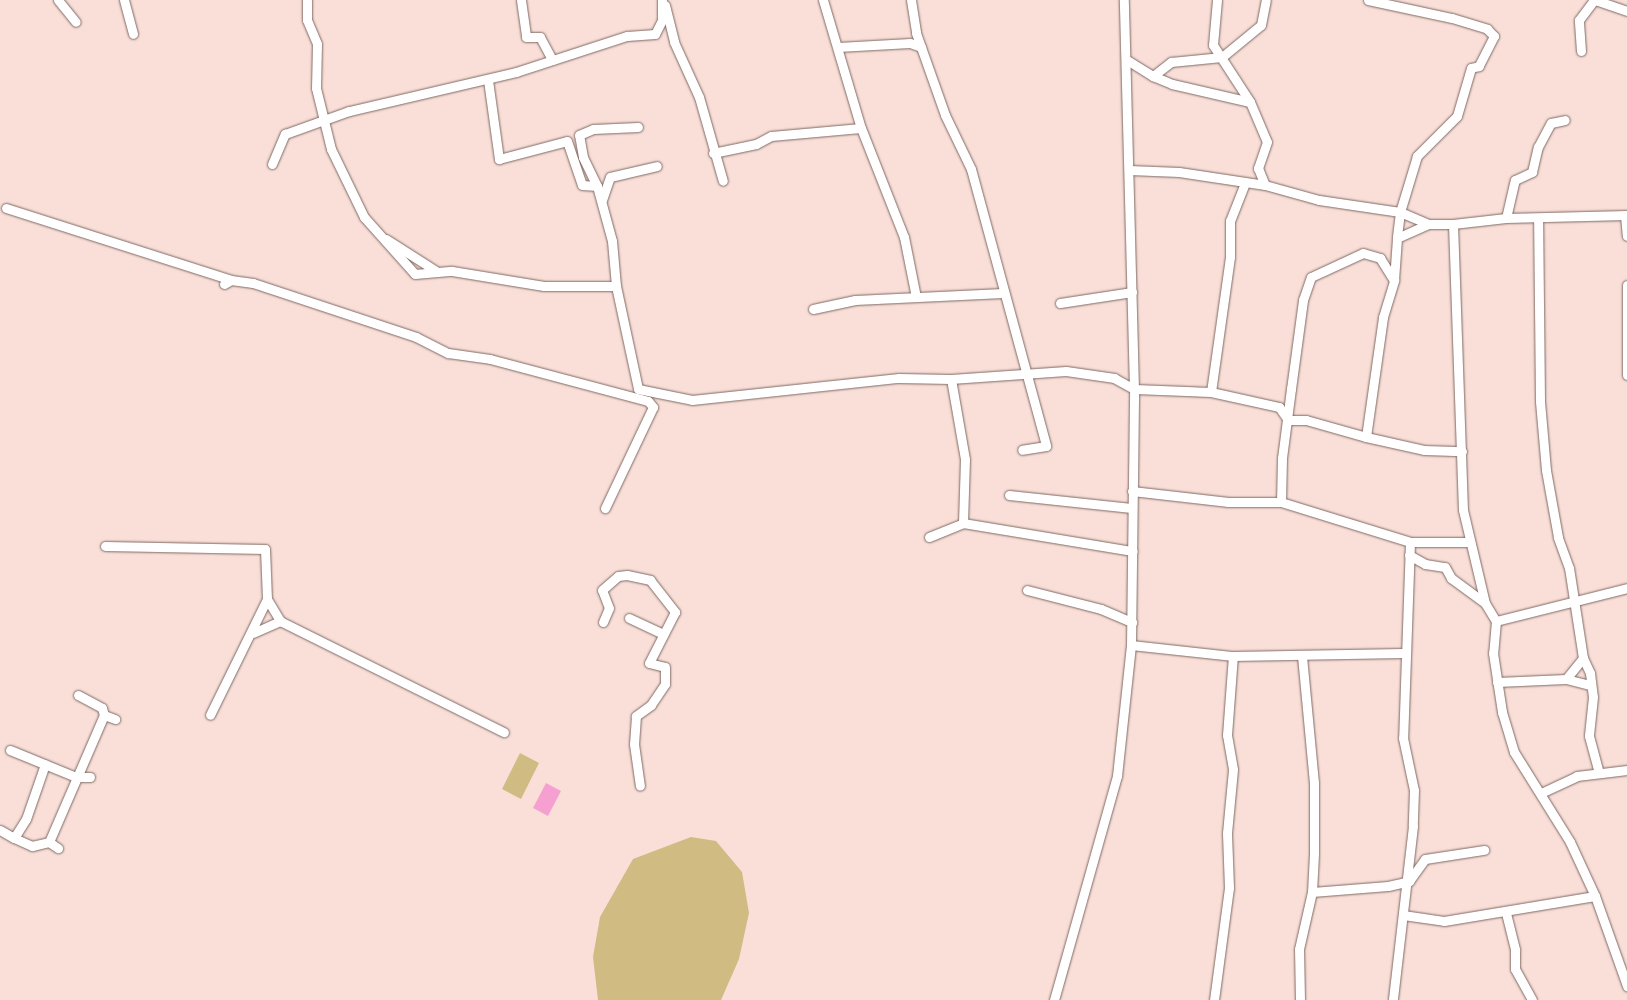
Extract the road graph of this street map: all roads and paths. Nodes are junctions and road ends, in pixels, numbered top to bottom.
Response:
1 (58, 0) edge
2 (124, 0) edge
3 (306, 0) edge
4 (521, 0) edge
5 (663, 0) edge
6 (823, 0) edge
7 (911, 0) edge
8 (1124, 0) edge
9 (1216, 0) edge
10 (1266, 0) edge
11 (1368, 0) edge
12 (1594, 0) edge
13 (1627, 11) edge
14 (76, 22) dead end
15 (133, 34) dead end
16 (921, 47) junction
17 (838, 48) junction
18 (1581, 52) dead end
19 (1222, 57) junction
20 (552, 60) junction
21 (1128, 60) junction
22 (1153, 76) junction
23 (488, 80) junction
24 (1250, 102) junction
25 (1565, 120) dead end
26 (322, 122) junction
27 (638, 127) dead end
28 (861, 128) junction
29 (712, 153) junction
30 (272, 164) dead end
31 (657, 166) dead end
32 (1128, 170) junction
33 (723, 181) dead end
34 (1234, 182) junction
35 (1245, 183) junction
36 (597, 186) junction
37 (1265, 186) junction
38 (1239, 194) junction
39 (602, 200) junction
40 (6, 208) dead end
41 (1400, 212) junction
42 (1626, 215) edge
43 (1506, 218) junction
44 (1538, 219) junction
45 (1428, 224) junction
46 (1453, 224) junction
47 (1627, 236) edge
48 (384, 238) junction
49 (1397, 238) junction
50 (436, 271) junction
51 (1394, 280) junction
52 (1627, 285) edge
53 (616, 286) junction
54 (1132, 292) junction
55 (1002, 293) junction
56 (916, 297) junction
57 (1060, 303) dead end
58 (813, 309) dead end
59 (1627, 375) edge
60 (1028, 376) junction
61 (951, 379) junction
62 (1134, 389) junction
63 (1210, 392) junction
64 (1288, 420) junction
65 (1366, 437) junction
66 (1022, 450) dead end
67 (1462, 450) junction
68 (1132, 491) junction
69 (1009, 495) dead end
70 (1281, 502) junction
71 (605, 508) dead end
72 (1131, 508) junction
73 (963, 523) junction
74 (929, 536) dead end
75 (1410, 542) junction
76 (1469, 542) junction
77 (104, 546) dead end
78 (1133, 551) junction
79 (1409, 555) junction
80 (1627, 588) edge
81 (1027, 590) dead end
82 (1574, 598) junction
83 (267, 599) junction
84 (1485, 604) junction
85 (629, 618) dead end
86 (280, 621) junction
87 (1496, 621) junction
88 (603, 622) dead end
89 (1132, 622) junction
90 (253, 633) junction
91 (663, 634) junction
92 (1131, 645) junction
93 (1403, 653) junction
94 (1232, 656) junction
95 (1302, 657) junction
96 (1583, 658) junction
97 (1566, 679) junction
98 (1497, 682) junction
99 (1590, 685) junction
100 (78, 695) dead end
101 (104, 715) junction
102 (210, 715) dead end
103 (115, 719) dead end
104 (504, 732) dead end
105 (10, 750) dead end
106 (45, 764) junction
107 (1627, 770) edge
108 (1599, 773) junction
109 (76, 776) junction
110 (90, 777) dead end
111 (640, 786) dead end
112 (1542, 793) junction
113 (0, 830) edge
114 (14, 838) junction
115 (49, 842) junction
116 (58, 848) dead end
117 (1484, 850) dead end
118 (1409, 881) junction
119 (1312, 892) junction
120 (1596, 896) junction
121 (1506, 913) junction
122 (1403, 915) junction
123 (1627, 986) edge
124 (1054, 1000) edge
125 (1214, 1000) edge
126 (1300, 1000) edge
127 (1393, 1000) edge
128 (1532, 1000) edge

1 - 14 street
2 - 15 street
3 - 26 street
4 - 20 street
5 - 20 street
5 - 29 street
6 - 17 street
7 - 16 street
8 - 21 street
9 - 19 street
10 - 19 street
11 - 41 street
12 - 13 street
12 - 18 street
16 - 17 street
16 - 55 street
17 - 28 street
19 - 22 street
19 - 24 street
20 - 23 street
21 - 22 street
21 - 32 street
22 - 24 street
23 - 26 street
23 - 36 street
24 - 37 street
25 - 43 street
26 - 30 street
26 - 48 street
27 - 36 street
28 - 29 street
28 - 56 street
29 - 33 street
31 - 39 street
32 - 34 street
32 - 54 street
34 - 35 street
34 - 38 street
35 - 37 street
35 - 38 street
36 - 39 street
37 - 41 street
38 - 63 street
39 - 53 street
40 - 71 street
41 - 45 street
41 - 49 street
42 - 44 street
42 - 47 street
43 - 44 street
43 - 46 street
44 - 82 street
45 - 46 street
45 - 49 street
46 - 67 street
48 - 50 street
48 - 50 street
49 - 51 street
50 - 53 street
51 - 64 street
51 - 65 street
52 - 59 street
53 - 61 street
54 - 57 street
54 - 62 street
55 - 56 street
55 - 60 street
56 - 58 street
60 - 61 street
60 - 62 street
60 - 66 street
61 - 73 street
62 - 63 street
62 - 68 street
63 - 64 street
64 - 65 street
64 - 70 street
65 - 67 street
67 - 76 street
68 - 70 street
68 - 72 street
69 - 72 street
70 - 75 street
72 - 78 street
73 - 74 street
73 - 78 street
75 - 76 street
75 - 79 street
76 - 84 street
77 - 83 street
78 - 89 street
79 - 84 street
79 - 93 street
80 - 82 street
81 - 89 street
82 - 87 street
82 - 96 street
83 - 86 street
83 - 90 street
84 - 87 street
85 - 91 street
86 - 90 street
86 - 104 street
87 - 98 street
88 - 91 street
89 - 92 street
90 - 102 street
91 - 111 street
92 - 94 street
92 - 124 street
93 - 95 street
93 - 118 street
94 - 95 street
94 - 125 street
95 - 119 street
96 - 97 street
96 - 99 street
97 - 98 street
97 - 99 street
98 - 112 street
99 - 108 street
100 - 101 street
101 - 103 street
101 - 109 street
105 - 106 street
106 - 109 street
106 - 114 street
107 - 108 street
108 - 112 street
109 - 110 street
109 - 115 street
112 - 120 street
113 - 114 street
114 - 115 street
115 - 116 street
117 - 118 street
118 - 119 street
118 - 122 street
119 - 126 street
120 - 121 street
120 - 123 street
121 - 122 street
121 - 128 street
122 - 127 street

